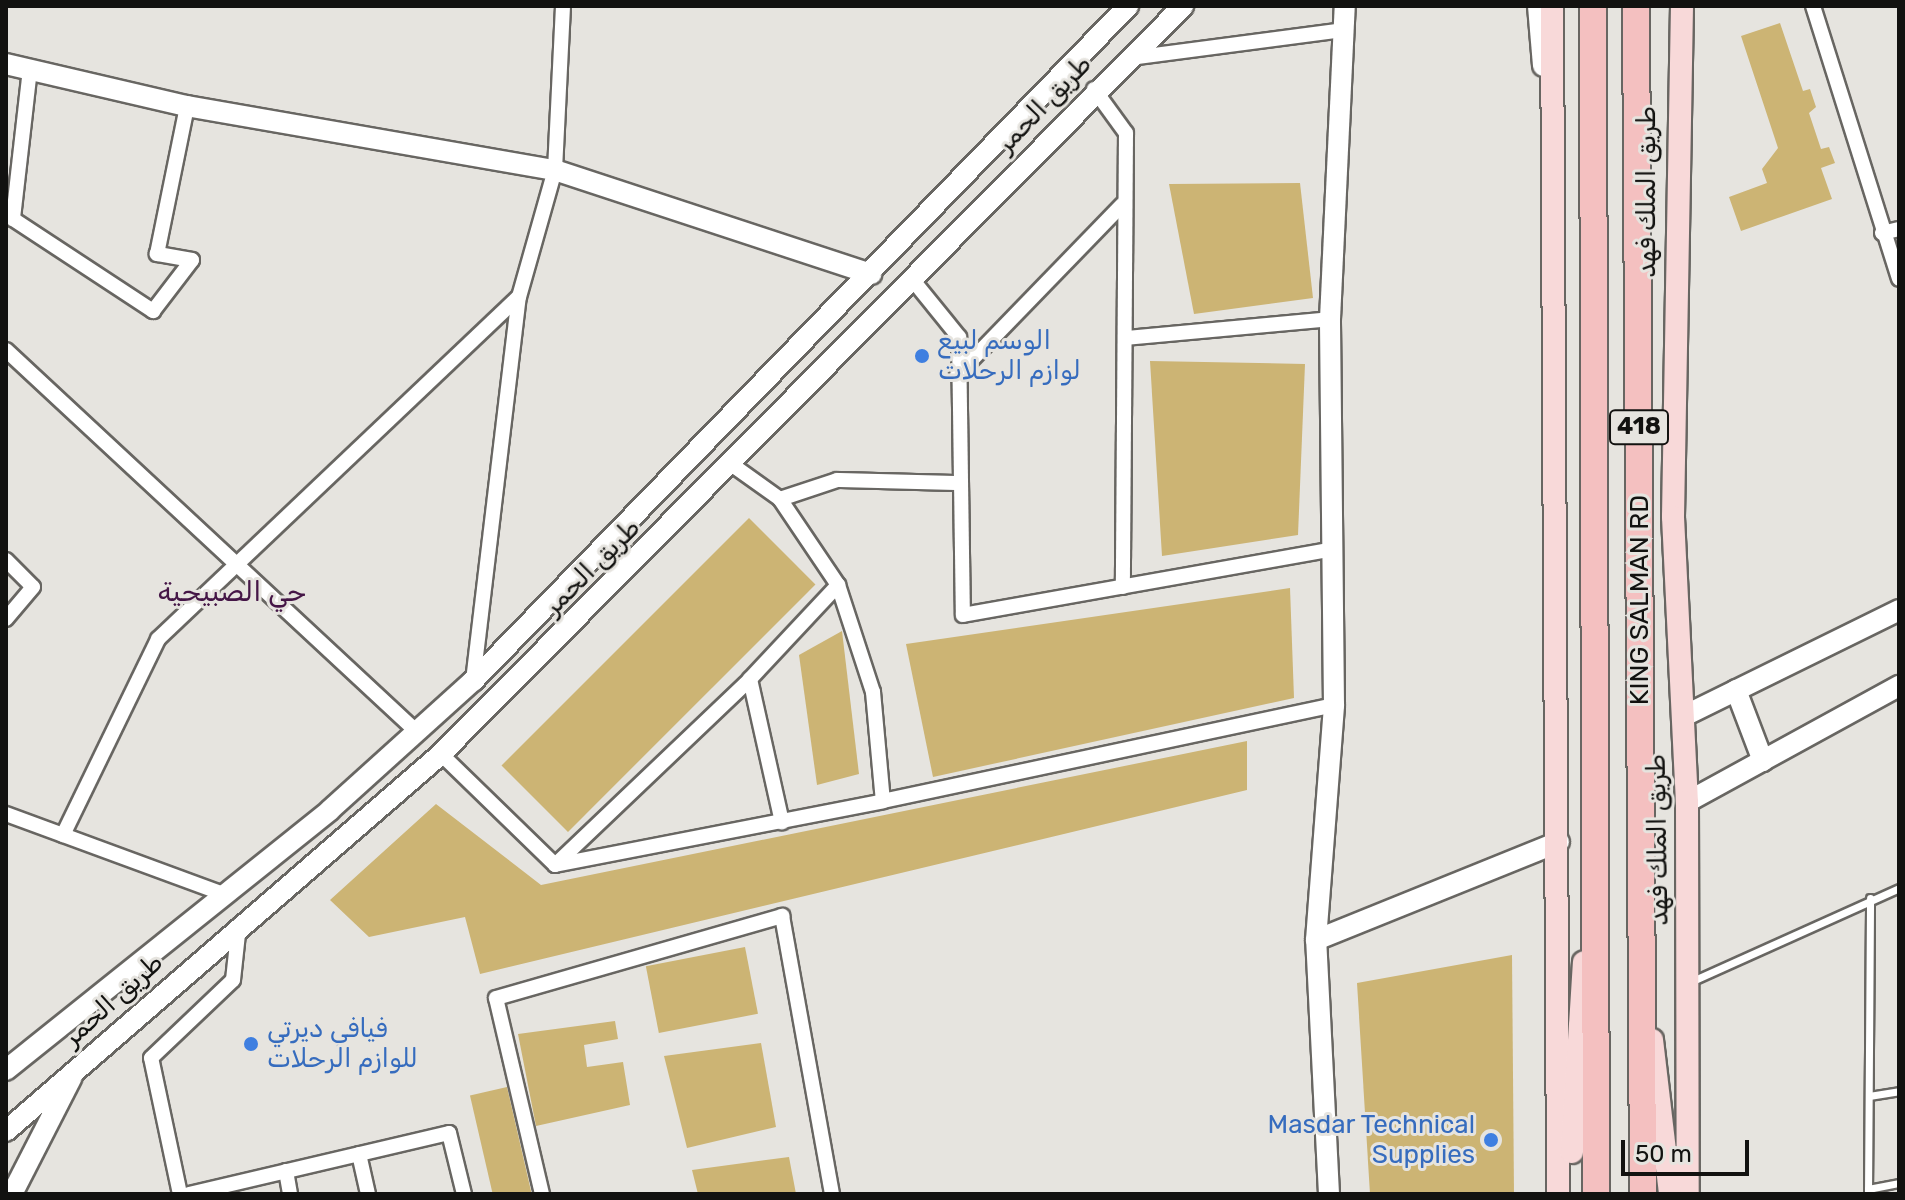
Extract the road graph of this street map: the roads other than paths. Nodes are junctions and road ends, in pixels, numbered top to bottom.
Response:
1 (563, 6) edge
2 (1128, 6) edge
3 (1183, 6) edge
4 (1345, 6) edge
5 (1538, 6) edge
6 (1552, 6) edge
7 (1567, 6) edge
8 (1593, 6) edge
9 (1636, 6) edge
10 (1669, 6) edge
11 (1682, 6) edge
12 (1813, 6) edge
13 (1345, 30) junction
14 (1123, 60) junction
15 (6, 64) edge
16 (1676, 64) junction
17 (30, 69) junction
18 (1094, 89) junction
19 (187, 106) junction
20 (555, 170) junction
21 (1552, 184) junction
22 (1122, 205) junction
23 (1899, 229) edge
24 (1882, 233) junction
25 (871, 274) junction
26 (912, 279) junction
27 (1899, 279) edge
28 (519, 297) junction
29 (1330, 319) junction
30 (1126, 338) junction
31 (6, 350) edge
32 (957, 375) junction
33 (731, 464) junction
34 (958, 483) junction
35 (780, 499) junction
36 (1329, 550) junction
37 (6, 560) edge
38 (238, 562) junction
39 (838, 585) junction
40 (1123, 587) junction
41 (1899, 610) edge
42 (6, 619) edge
43 (750, 679) junction
44 (473, 681) junction
45 (1899, 686) edge
46 (1736, 690) junction
47 (1334, 705) junction
48 (1684, 716) junction
49 (417, 732) junction
50 (441, 754) junction
51 (1598, 754) junction
52 (1763, 761) junction
53 (883, 801) junction
54 (1687, 802) junction
55 (6, 814) edge
56 (782, 822) junction
57 (63, 835) junction
58 (1559, 842) junction
59 (555, 865) junction
60 (1899, 888) edge
61 (224, 894) junction
62 (1870, 898) junction
63 (239, 924) junction
64 (1316, 940) junction
65 (1642, 957) junction
66 (1688, 983) junction
67 (78, 1066) junction
68 (6, 1070) edge
69 (1899, 1091) edge
70 (1869, 1096) junction
71 (6, 1131) edge
72 (359, 1154) junction
73 (286, 1171) junction
74 (1899, 1183) edge
75 (1868, 1192) edge
76 (12, 1194) edge
77 (180, 1194) edge
78 (189, 1194) edge
79 (290, 1194) edge
80 (368, 1194) edge
81 (464, 1194) edge
82 (542, 1194) edge
83 (832, 1194) edge
84 (1329, 1194) edge
85 (1558, 1194) edge
86 (1570, 1194) edge
87 (1596, 1194) edge
88 (1643, 1194) edge
89 (1670, 1194) edge
90 (1688, 1194) edge

1 - 20 street
2 - 25 street, طريق الحمر
3 - 14 street, طريق الحمر
4 - 13 street
5 - 21 street
6 - 21 main road
7 - 21 main road
8 - 51 highway, KING SALMAN RD / 418
9 - 65 highway, KING SALMAN RD / 418
10 - 16 main road
11 - 16 main road, طريق الملك فهد
12 - 24 street
13 - 14 street
13 - 29 street
14 - 18 street, طريق الحمر
15 - 17 street
16 - 48 main road, طريق الملك فهد
17 - 19 street
17 - 19 street
18 - 22 street
18 - 26 street, طريق الحمر
19 - 20 street
20 - 25 street
20 - 28 street
21 - 58 main road
22 - 30 street
22 - 32 street
23 - 24 street
24 - 27 street
25 - 44 street, طريق الحمر
26 - 32 street
26 - 33 street, طريق الحمر
28 - 38 street
28 - 44 street
29 - 30 street
29 - 36 street
30 - 40 street
31 - 38 street
32 - 34 street
33 - 35 street
33 - 50 street, طريق الحمر
34 - 35 street
34 - 40 street
35 - 39 street
36 - 40 street
36 - 47 street
37 - 42 street
38 - 49 street
38 - 57 street
39 - 43 street
39 - 53 street
41 - 46 street
43 - 56 street
43 - 59 street
44 - 49 street, طريق الحمر
45 - 52 street
46 - 48 street
46 - 52 street
47 - 53 street
47 - 64 street
48 - 54 main road, طريق الملك فهد
49 - 61 street, طريق الحمر
50 - 59 street
50 - 63 street, طريق الحمر
51 - 86 main road
51 - 87 highway, KING SALMAN RD / 418
52 - 54 street
53 - 56 street
54 - 66 main road, طريق الملك فهد
55 - 57 street
56 - 59 street
57 - 61 street
58 - 64 street
58 - 85 main road
60 - 62 lane
61 - 68 street, طريق الحمر
62 - 66 lane
62 - 70 lane
63 - 67 street, طريق الحمر
63 - 77 street
64 - 84 street
65 - 88 highway, KING SALMAN RD / 418
65 - 89 main road
66 - 90 main road, طريق الملك فهد
67 - 71 street, طريق الحمر
67 - 76 street
69 - 70 lane
70 - 75 lane
72 - 73 street
72 - 80 street
72 - 81 street
73 - 78 street
73 - 79 street
74 - 75 lane
82 - 83 street

